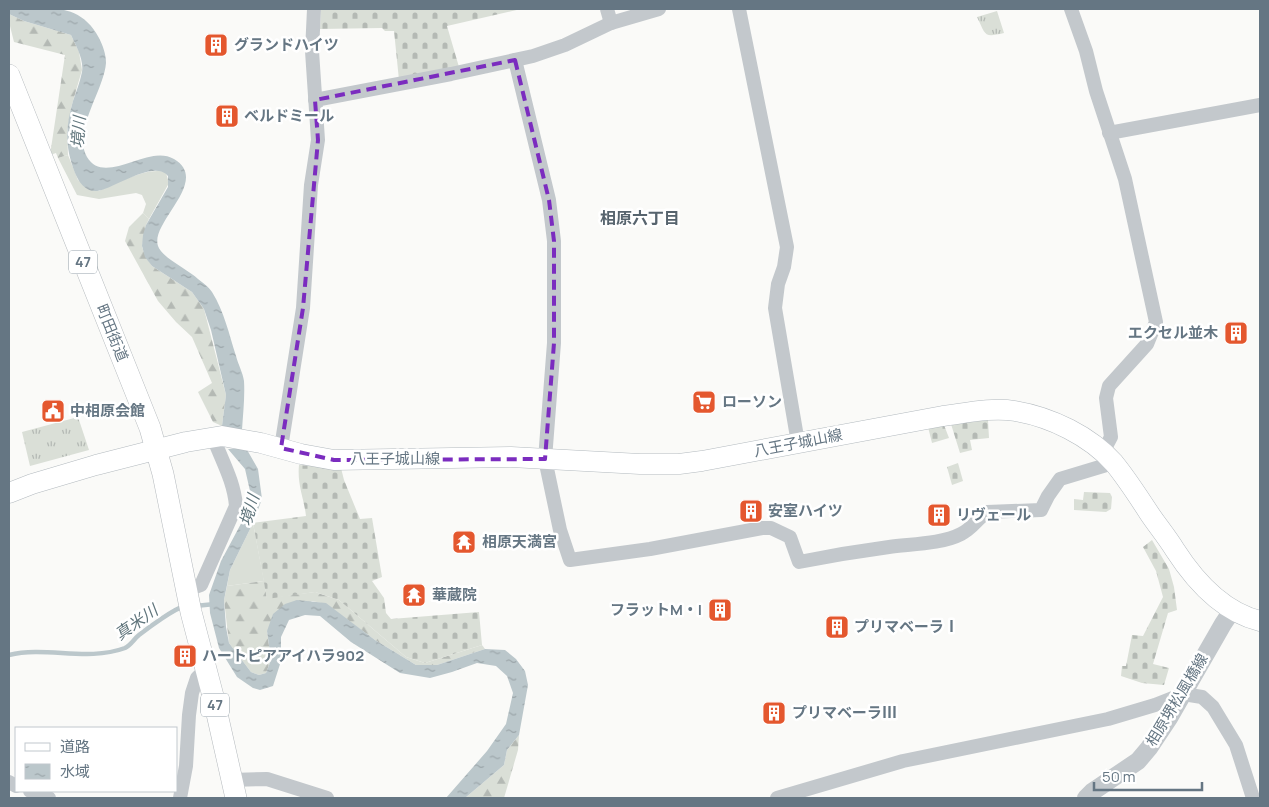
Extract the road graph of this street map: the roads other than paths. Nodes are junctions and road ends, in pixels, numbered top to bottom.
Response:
1 (314, 9) edge
2 (606, 9) edge
3 (659, 9) edge
4 (739, 9) edge
5 (1071, 9) edge
6 (611, 24) junction
7 (515, 60) junction
8 (9, 76) edge
9 (315, 100) junction
10 (1260, 105) edge
11 (1109, 133) junction
12 (218, 437) junction
13 (798, 443) junction
14 (280, 448) junction
15 (157, 449) junction
16 (1108, 458) junction
17 (545, 459) junction
18 (9, 493) edge
19 (189, 600) junction
20 (1233, 609) junction
21 (1260, 621) edge
22 (206, 669) junction
23 (1183, 694) junction
24 (234, 789) edge
25 (33, 792) edge
26 (49, 798) edge
27 (180, 798) edge
28 (327, 798) edge
29 (777, 798) edge
30 (1086, 798) edge
31 (1253, 798) edge

1 - 9 street
2 - 6 street
3 - 6 street
4 - 13 street
5 - 11 street
6 - 7 street
7 - 9 street
7 - 17 street
8 - 15 main road, 町田街道 / 47
9 - 14 street
10 - 11 street
11 - 16 street
12 - 14 main road, 八王子城山線
12 - 15 main road
12 - 19 street
13 - 16 main road, 八王子城山線
13 - 17 main road, 八王子城山線
14 - 17 main road, 八王子城山線
15 - 18 main road
15 - 19 main road, 町田街道 / 47
16 - 17 street
16 - 20 main road, 八王子城山線
19 - 22 main road, 町田街道 / 47
20 - 21 main road, 八王子城山線
20 - 23 street, 相原堺松風橋線
22 - 24 main road, 町田街道 / 47
22 - 27 street
23 - 29 street
23 - 30 street, 相原堺松風橋線
23 - 31 street
24 - 28 street
25 - 26 street

